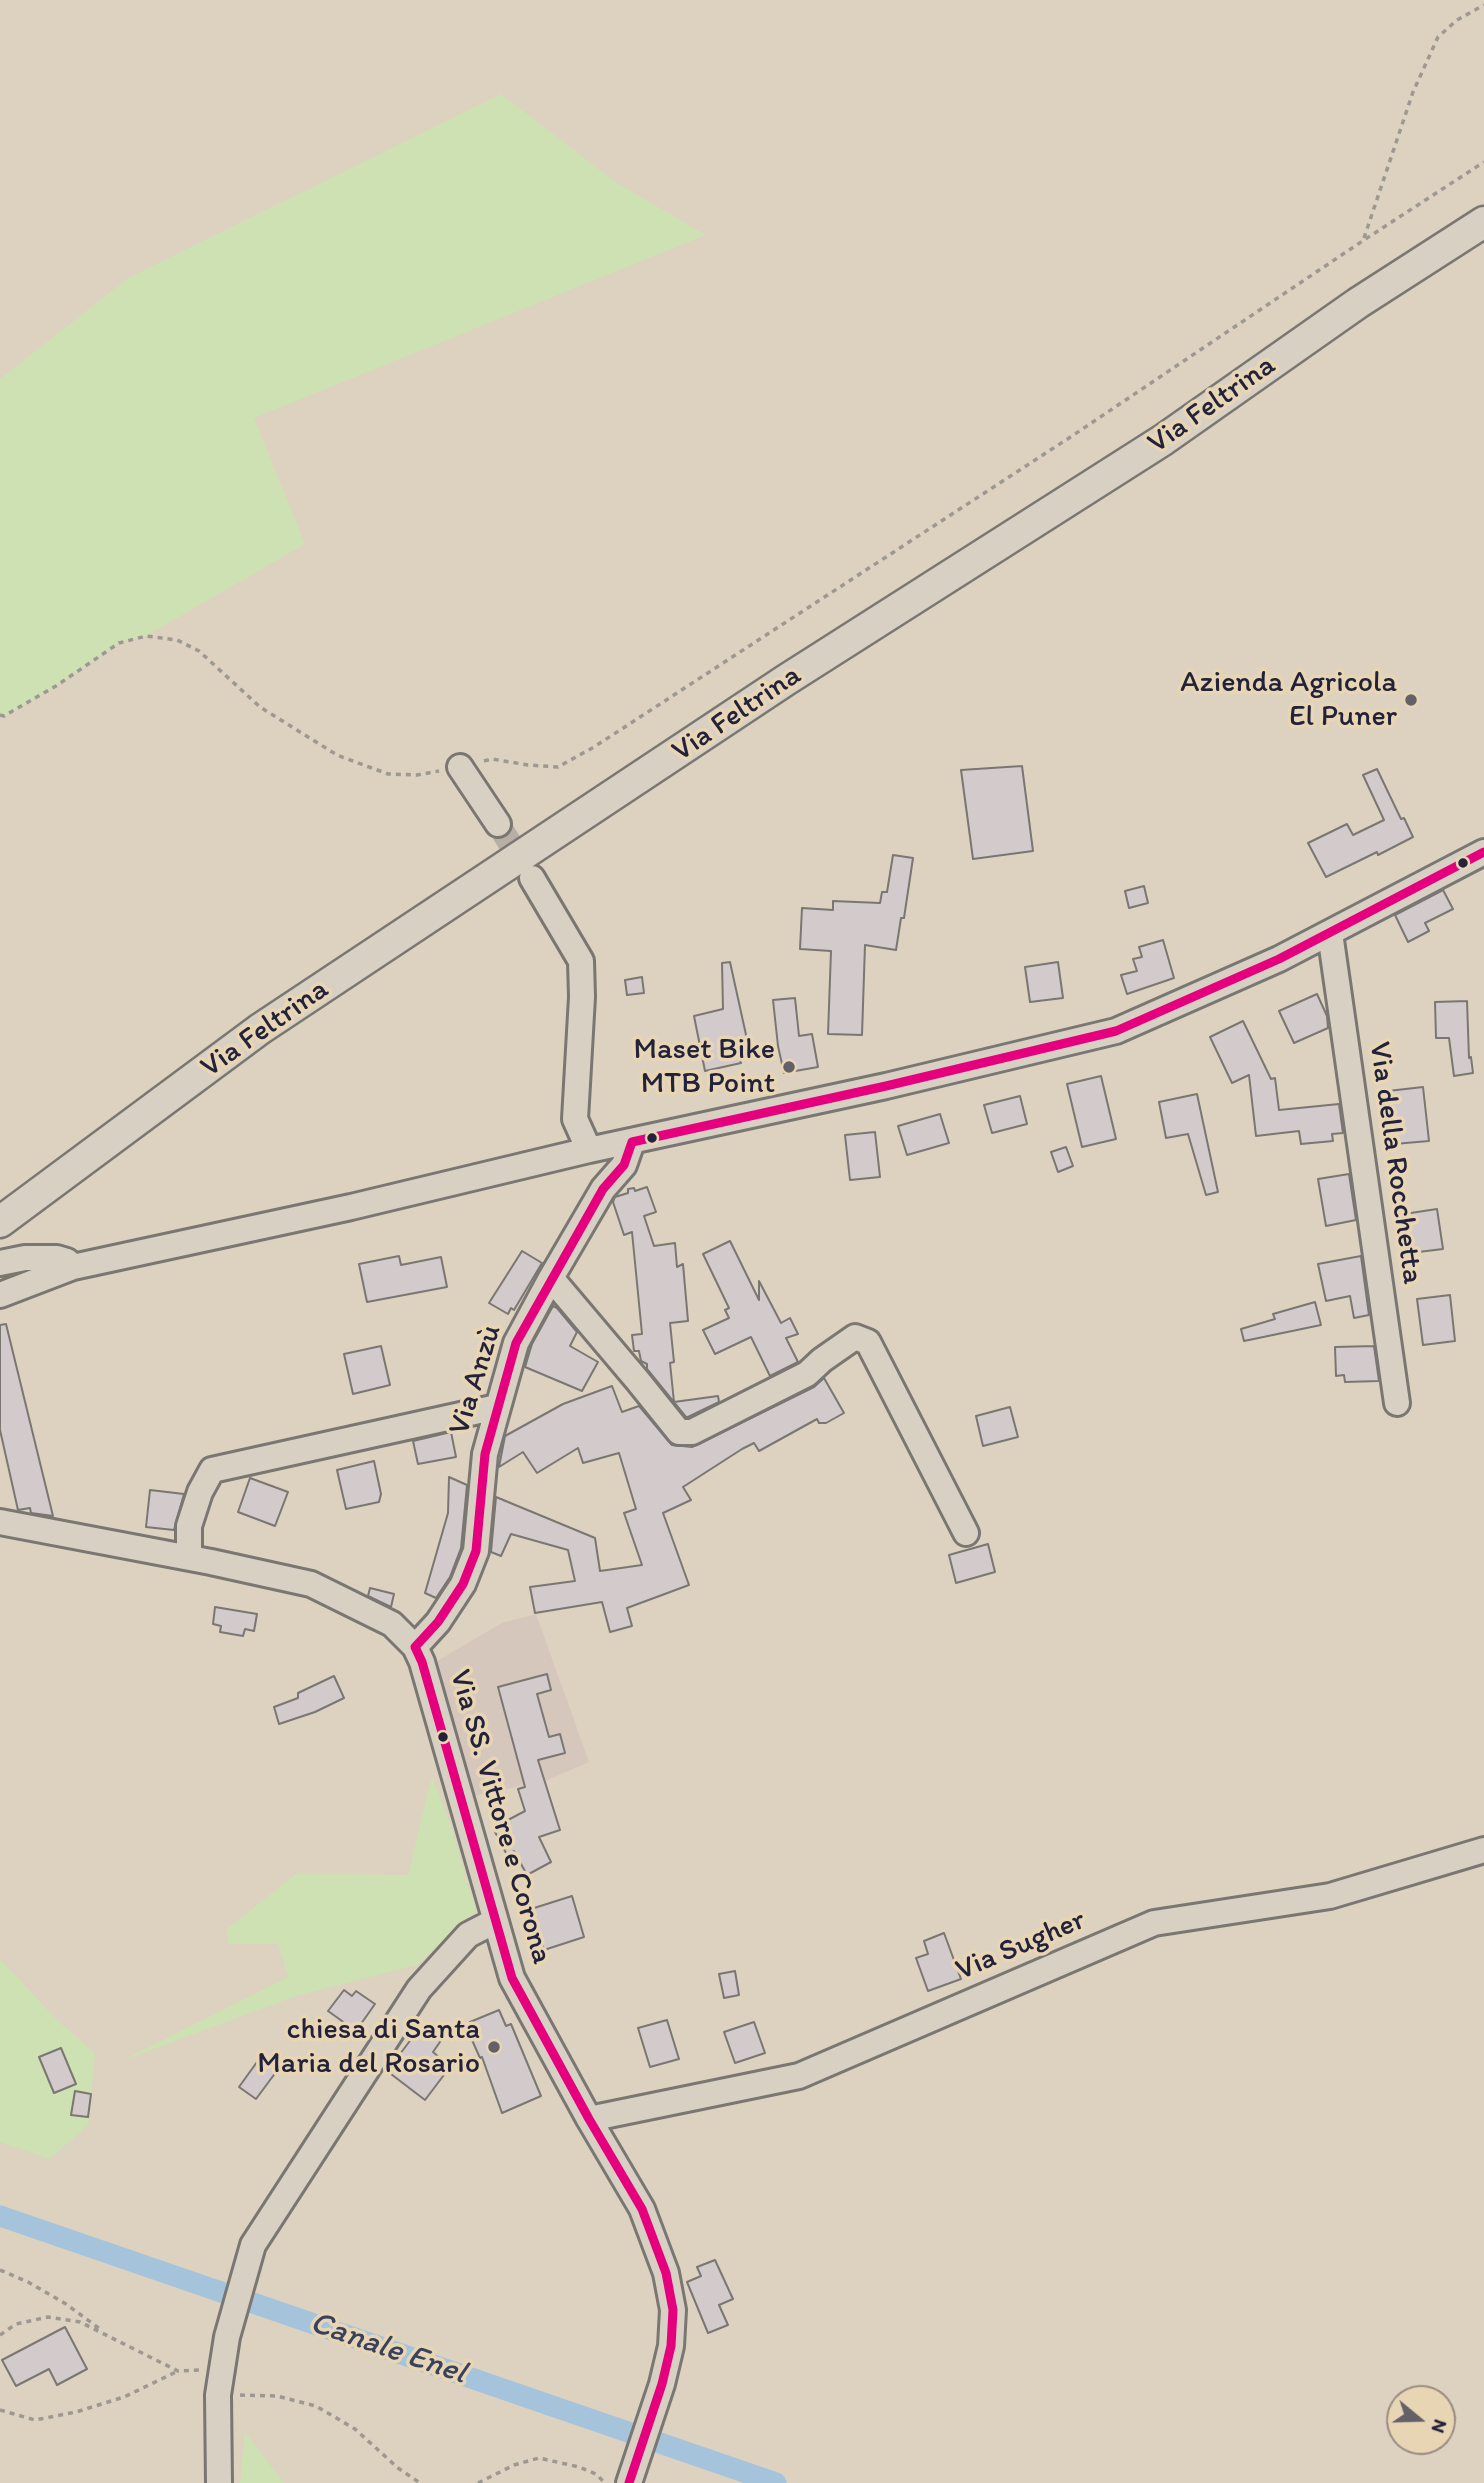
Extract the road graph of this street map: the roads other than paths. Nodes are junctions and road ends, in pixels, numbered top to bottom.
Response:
1 (1484, 222) edge
2 (460, 767) road end
3 (498, 824) tunnel mouth
4 (1484, 852) edge
5 (532, 878) tunnel mouth
6 (1330, 933) junction
7 (632, 1142) junction
8 (589, 1150) junction
9 (0, 1222) edge
10 (0, 1263) edge
11 (73, 1266) junction
12 (551, 1278) junction
13 (0, 1295) edge
14 (1397, 1403) dead end
15 (497, 1408) junction
16 (0, 1522) edge
17 (965, 1533) dead end
18 (189, 1557) junction
19 (415, 1647) junction
20 (1484, 1850) edge
21 (495, 1922) junction
22 (589, 2119) junction
23 (633, 2472) edge
24 (219, 2483) edge

1 - 9 main road, Via Feltrina
2 - 3 street
4 - 6 street
5 - 8 street
6 - 7 street
6 - 14 street, Via della Rocchetta
7 - 8 street
7 - 12 street, Via Anzù
8 - 11 street
10 - 11 street
11 - 13 street
12 - 15 street, Via Anzù
12 - 17 street
15 - 18 street
15 - 19 street, Via Anzù
16 - 18 street, Via SS. Vittore e Corona
18 - 19 street, Via SS. Vittore e Corona
19 - 21 street, Via SS. Vittore e Corona
20 - 22 street, Via Sugher
21 - 22 street, Via SS. Vittore e Corona
21 - 24 street
22 - 23 street, Via SS. Vittore e Corona

